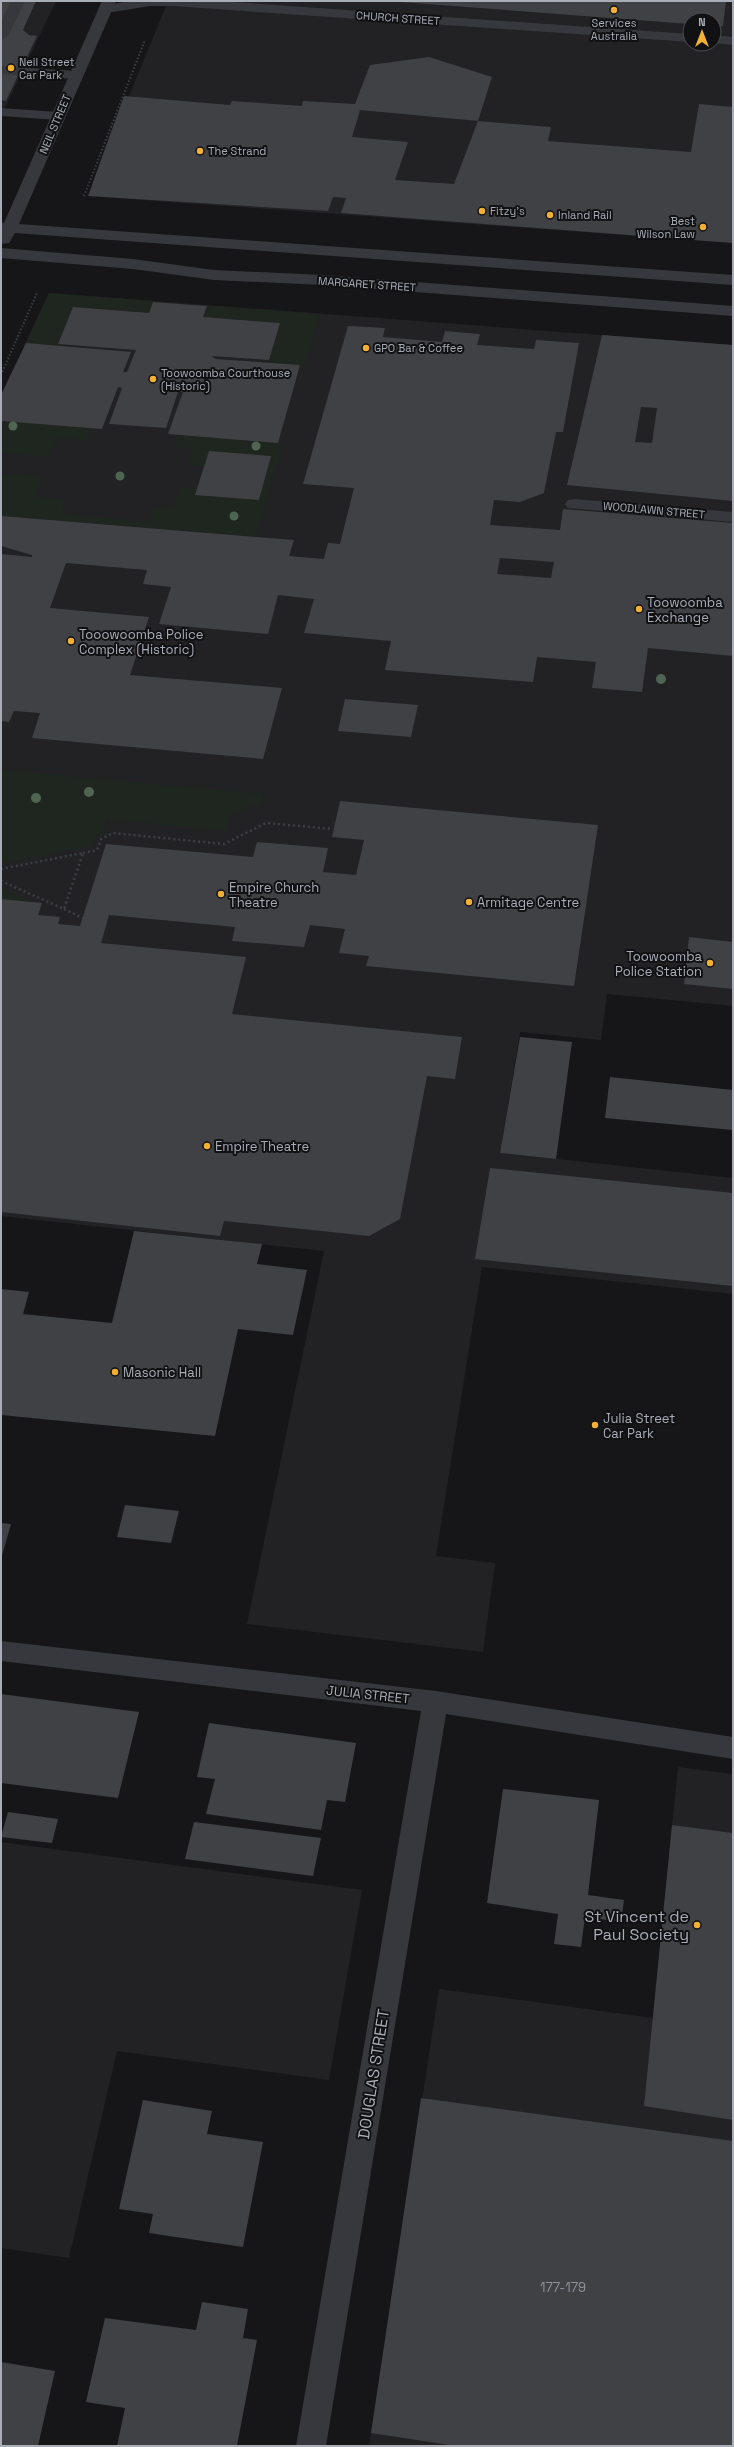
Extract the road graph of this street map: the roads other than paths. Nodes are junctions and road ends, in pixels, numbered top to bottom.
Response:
1 (18, 1) edge
2 (160, 2) edge
3 (107, 5) edge
4 (1, 36) edge
5 (682, 37) edge
6 (722, 40) edge
7 (733, 41) edge
8 (4, 69) edge
9 (76, 75) junction
10 (1, 112) edge
11 (58, 116) junction
12 (5, 227) edge
13 (220, 241) junction
14 (1, 247) edge
15 (1, 253) edge
16 (214, 275) junction
17 (733, 280) edge
18 (733, 311) edge
19 (574, 504) dead end
20 (733, 517) edge
21 (1, 1651) edge
22 (435, 1702) junction
23 (733, 1748) edge
24 (311, 2446) edge

1 - 4 street
2 - 3 street, CHURCH STREET
2 - 5 street, CHURCH STREET
3 - 9 street, NEIL STREET
6 - 7 street
8 - 9 street
9 - 11 street, NEIL STREET
10 - 11 street
11 - 12 street, NEIL STREET
12 - 13 street
12 - 14 street, NEIL STREET
13 - 16 street
13 - 17 street
15 - 16 street, MARGARET STREET
16 - 18 street, MARGARET STREET
19 - 20 street, WOODLAWN STREET
21 - 22 street, JULIA STREET
22 - 23 street, JULIA STREET
22 - 24 street, DOUGLAS STREET

